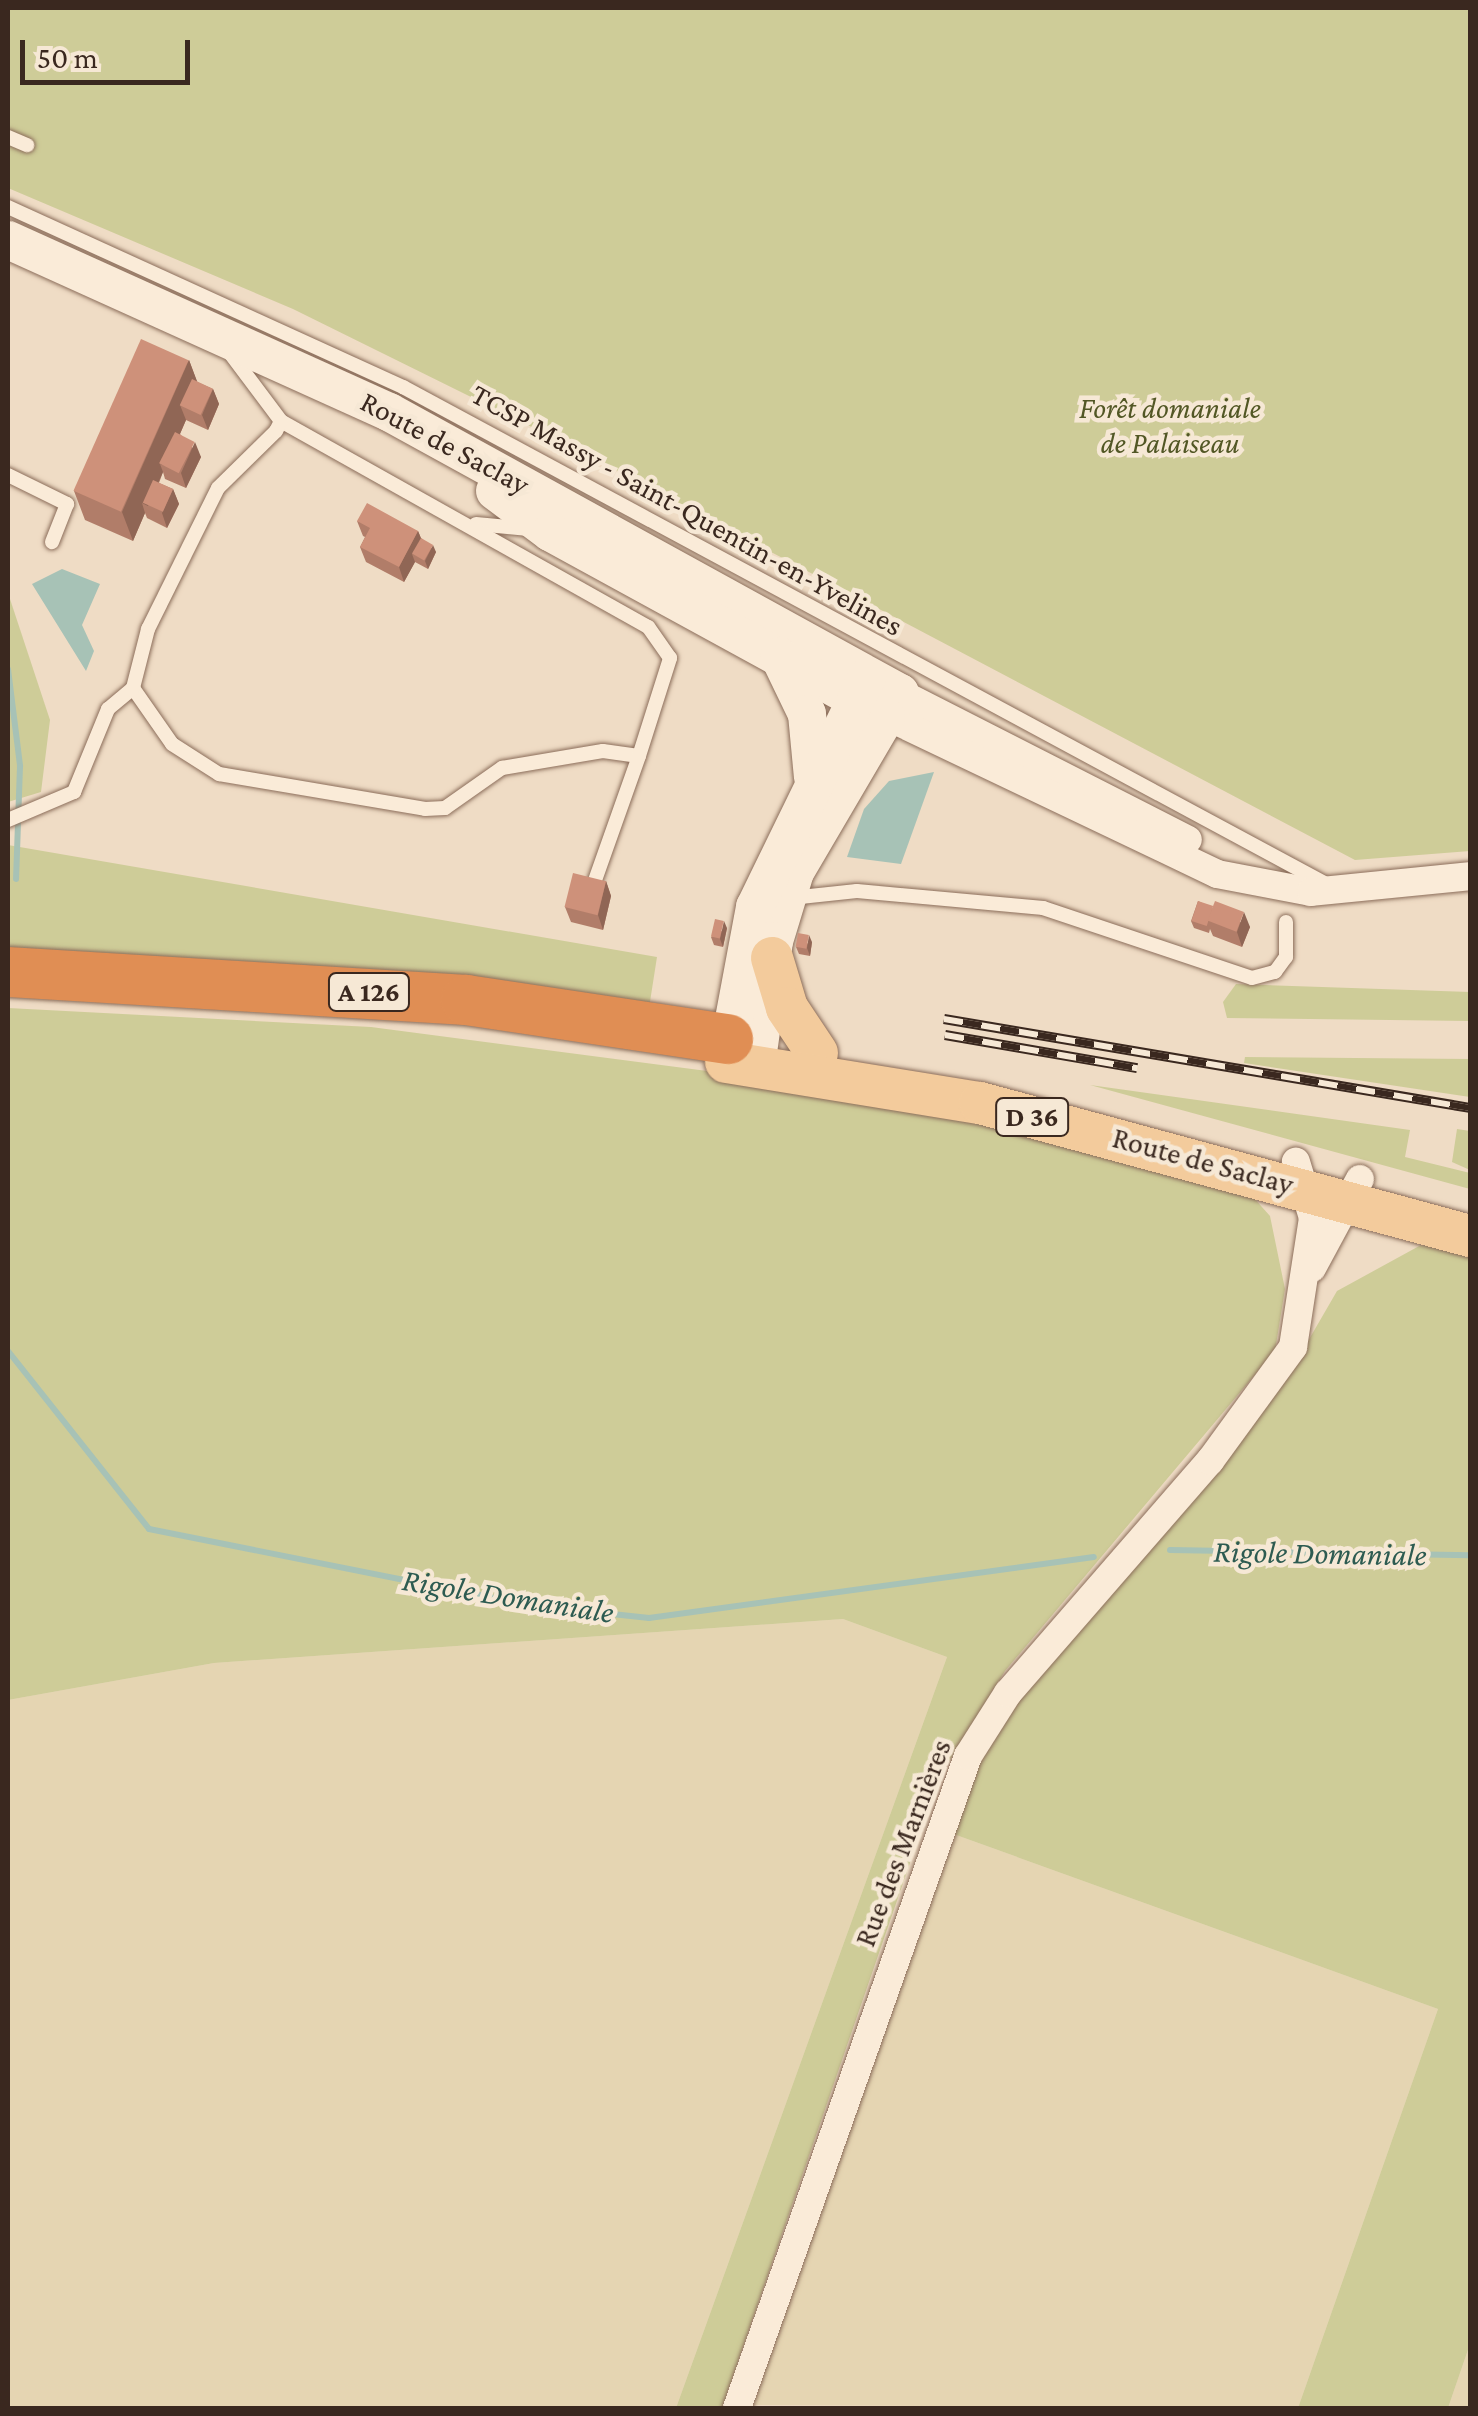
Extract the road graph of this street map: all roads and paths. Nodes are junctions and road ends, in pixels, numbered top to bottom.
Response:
1 (8, 137) edge
2 (27, 144) dead end
3 (8, 207) edge
4 (8, 240) edge
5 (214, 332) junction
6 (389, 412) junction
7 (281, 421) junction
8 (8, 476) edge
9 (465, 522) junction
10 (550, 532) junction
11 (52, 542) dead end
12 (780, 656) junction
13 (132, 688) junction
14 (877, 696) junction
15 (639, 756) junction
16 (813, 777) junction
17 (8, 820) edge
18 (1470, 876) edge
19 (1328, 885) junction
20 (593, 886) edge
21 (785, 898) junction
22 (1286, 922) dead end
23 (772, 958) junction
24 (8, 972) edge
25 (8, 995) edge
26 (742, 1053) junction
27 (816, 1053) junction
28 (1300, 1175) junction
29 (1356, 1191) junction
30 (1470, 1211) edge
31 (1470, 1236) edge
32 (1312, 1270) junction
33 (738, 2408) edge

1 - 2 lane
3 - 19 lane, TCSP Massy - Saint-Quentin-en-Yvelines
4 - 5 main road, Route de Saclay
5 - 6 main road, Route de Saclay
5 - 7 lane
6 - 10 main road
6 - 14 main road, Route de Saclay
7 - 9 lane
7 - 13 lane
8 - 11 lane
9 - 10 lane
9 - 15 lane
10 - 12 main road
12 - 14 main road
12 - 16 main road
13 - 15 lane
13 - 17 lane
14 - 16 main road
14 - 19 street
14 - 21 main road
15 - 20 lane
16 - 26 main road
18 - 19 street
21 - 22 lane
21 - 23 main road
23 - 26 main road
23 - 27 main road
24 - 26 highway, A 126
25 - 26 highway, A 126
26 - 27 main road, Route de Saclay / D 36
26 - 28 main road, Route de Saclay / D 36
27 - 28 main road, Route de Saclay / D 36
28 - 29 main road, Route de Saclay / D 36
28 - 32 street, Rue des Marnières
29 - 30 main road, Route de Saclay / D 36
29 - 31 main road, Route de Saclay / D 36
29 - 32 street, Rue des Marnières
32 - 33 street, Rue des Marnières

